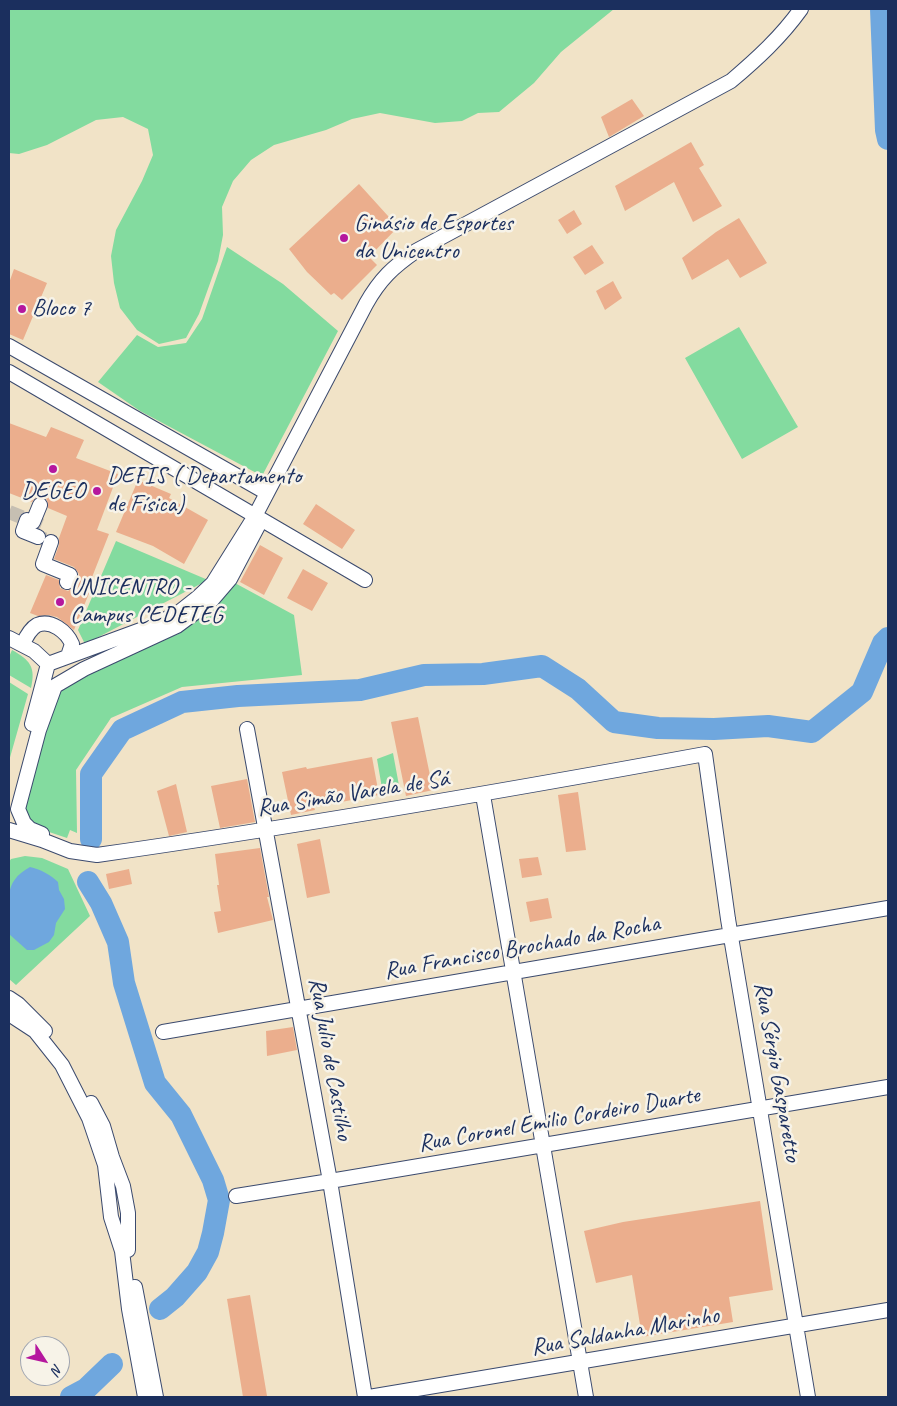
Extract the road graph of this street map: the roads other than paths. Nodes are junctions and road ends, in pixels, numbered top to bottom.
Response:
1 (802, 9) edge
2 (9, 346) edge
3 (9, 372) edge
4 (267, 493) junction
5 (40, 505) dead end
6 (258, 518) junction
7 (38, 537) dead end
8 (51, 542) tunnel mouth
9 (365, 580) dead end
10 (67, 582) dead end
11 (9, 638) edge
12 (23, 644) junction
13 (68, 656) junction
14 (48, 664) junction
15 (248, 729) dead end
16 (705, 754) joint
17 (483, 795) junction
18 (9, 805) edge
19 (9, 830) edge
20 (266, 831) junction
21 (81, 848) dead end
22 (888, 908) edge
23 (731, 935) junction
24 (514, 972) junction
25 (9, 998) edge
26 (298, 1009) junction
27 (9, 1014) edge
28 (162, 1032) dead end
29 (888, 1087) edge
30 (760, 1108) junction
31 (544, 1145) junction
32 (330, 1181) junction
33 (236, 1196) dead end
34 (888, 1310) edge
35 (797, 1325) junction
36 (581, 1362) junction
37 (144, 1397) edge
38 (156, 1397) edge
39 (365, 1397) edge
40 (369, 1397) edge
41 (586, 1397) edge
42 (808, 1397) edge

1 - 4 street
2 - 4 street
3 - 6 street
4 - 6 street
5 - 7 street
6 - 9 street
6 - 13 street
6 - 21 street
8 - 10 street
11 - 12 street
12 - 13 street
12 - 14 street
13 - 14 street
14 - 18 street
15 - 20 street, Rua Julio de Castilho
16 - 17 street, Rua Simão Varela de Sá
16 - 23 street, Rua Sérgio Gasparetto
17 - 20 street, Rua Simão Varela de Sá
17 - 24 street
19 - 20 street, Rua Simão Varela de Sá
20 - 26 street, Rua Julio de Castilho
22 - 23 street, Rua Francisco Brochado da Rocha
23 - 24 street, Rua Francisco Brochado da Rocha
23 - 30 street, Rua Sérgio Gasparetto
24 - 26 street, Rua Francisco Brochado da Rocha
24 - 31 street
25 - 38 street
26 - 28 street, Rua Francisco Brochado da Rocha
26 - 32 street, Rua Julio de Castilho
27 - 37 street
29 - 30 street, Rua Coronel Emilio Cordeiro Duarte
30 - 31 street, Rua Coronel Emilio Cordeiro Duarte
30 - 35 street, Rua Sérgio Gasparetto
31 - 32 street, Rua Coronel Emilio Cordeiro Duarte
31 - 36 street
32 - 33 street, Rua Coronel Emilio Cordeiro Duarte
32 - 39 street, Rua Julio de Castilho
34 - 35 street, Rua Saldanha Marinho
35 - 36 street, Rua Saldanha Marinho
35 - 42 street, Rua Sérgio Gasparetto
36 - 40 street, Rua Saldanha Marinho
36 - 41 street

